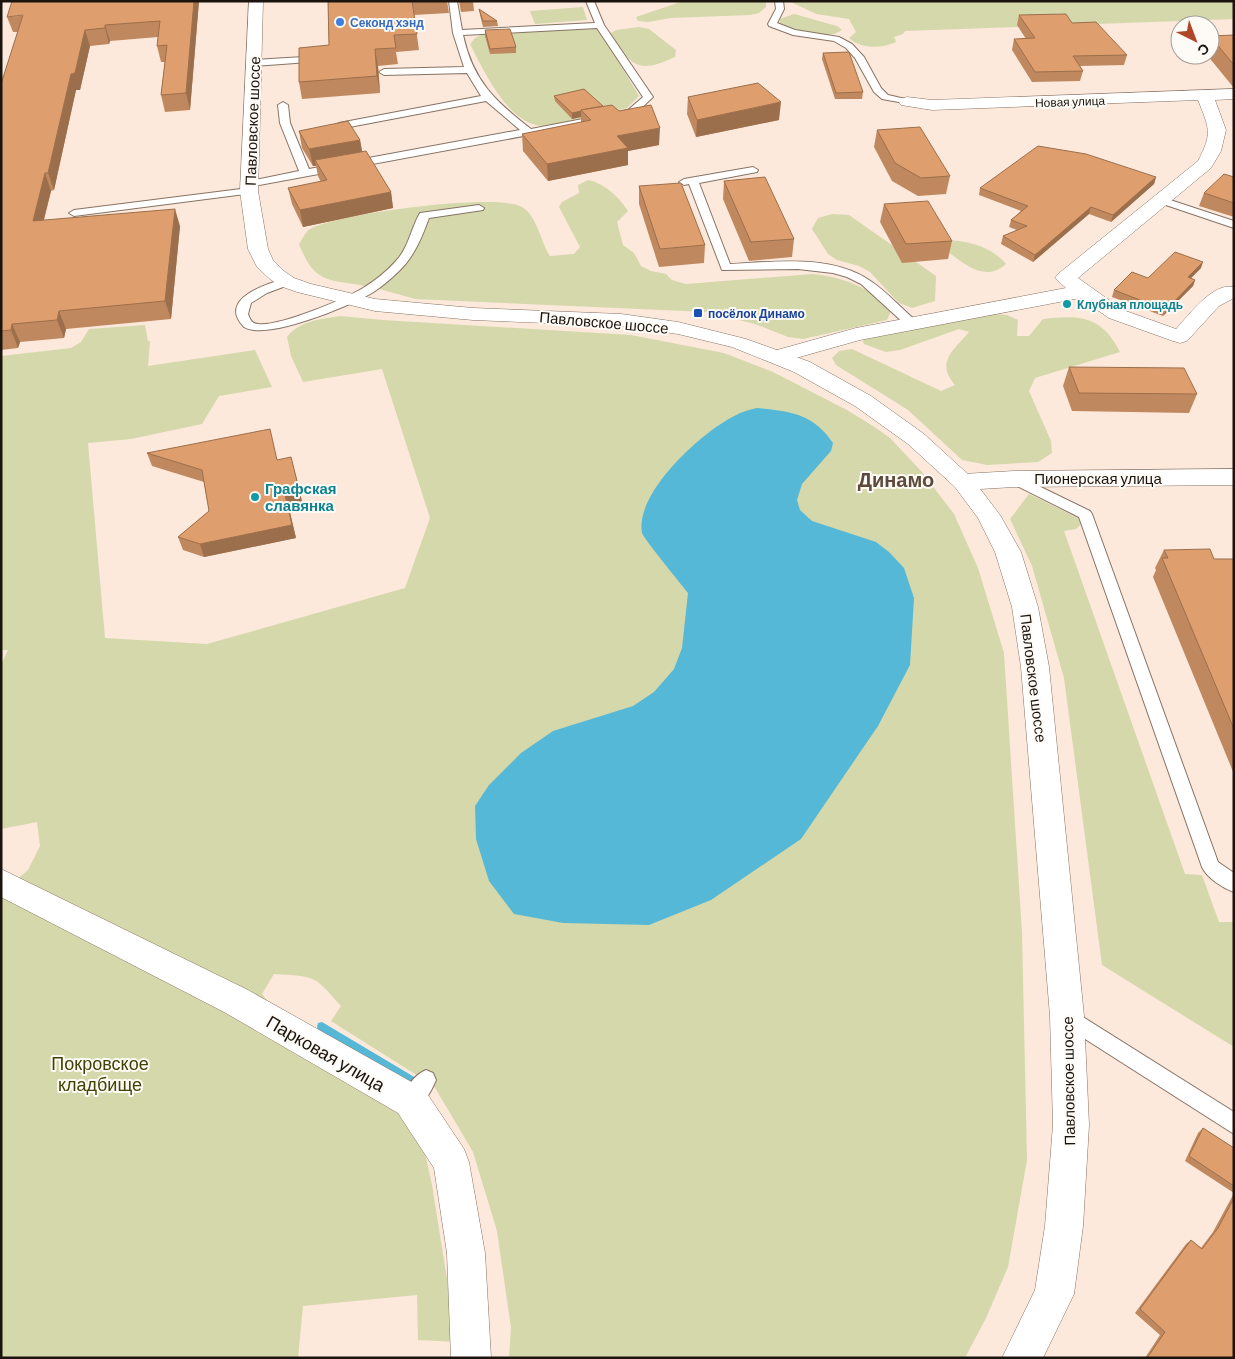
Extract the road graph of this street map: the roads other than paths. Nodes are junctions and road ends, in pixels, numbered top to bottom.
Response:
1 (256, 1) edge
2 (453, 1) edge
3 (590, 1) edge
4 (779, 1) edge
5 (600, 25) junction
6 (457, 33) junction
7 (327, 59) edge
8 (253, 63) junction
9 (469, 70) junction
10 (384, 72) dead end
11 (1234, 94) edge
12 (1205, 96) junction
13 (487, 98) junction
14 (907, 102) joint
15 (283, 105) dead end
16 (339, 126) edge
17 (530, 133) junction
18 (753, 170) dead end
19 (305, 173) junction
20 (693, 181) junction
21 (676, 184) edge
22 (249, 188) junction
23 (1161, 200) junction
24 (479, 208) dead end
25 (74, 213) dead end
26 (1234, 225) edge
27 (287, 282) junction
28 (1084, 291) junction
29 (1231, 291) edge
30 (348, 300) junction
31 (911, 323) junction
32 (778, 356) junction
33 (1234, 477) edge
34 (1014, 479) junction
35 (962, 482) junction
36 (1, 882) edge
37 (1234, 884) edge
38 (1067, 1016) junction
39 (1234, 1124) edge
40 (466, 1358) edge
41 (472, 1358) edge
42 (1022, 1358) edge

1 - 8 street, Павловское шоссе
2 - 6 lane
3 - 5 lane
4 - 14 lane
5 - 6 lane
5 - 17 lane
6 - 9 lane
7 - 8 lane
8 - 22 street, Павловское шоссе
9 - 10 lane
9 - 13 lane
11 - 12 street, Новая улица
12 - 14 street, Новая улица
12 - 23 street
13 - 16 lane
13 - 17 lane
15 - 19 lane
17 - 19 lane
18 - 20 lane
19 - 22 lane
20 - 21 lane
20 - 31 lane
22 - 25 lane
22 - 27 street, Павловское шоссе
23 - 26 lane
23 - 28 street
24 - 30 lane
27 - 30 street, Павловское шоссе
27 - 30 lane
28 - 29 street
28 - 31 street
30 - 32 street, Павловское шоссе
31 - 32 street
32 - 35 street, Павловское шоссе
33 - 34 street, Пионерская улица
34 - 35 street, Пионерская улица
34 - 37 lane
35 - 38 street, Павловское шоссе
36 - 41 street, Парковая улица
38 - 39 lane
38 - 42 street, Павловское шоссе
40 - 41 lane

